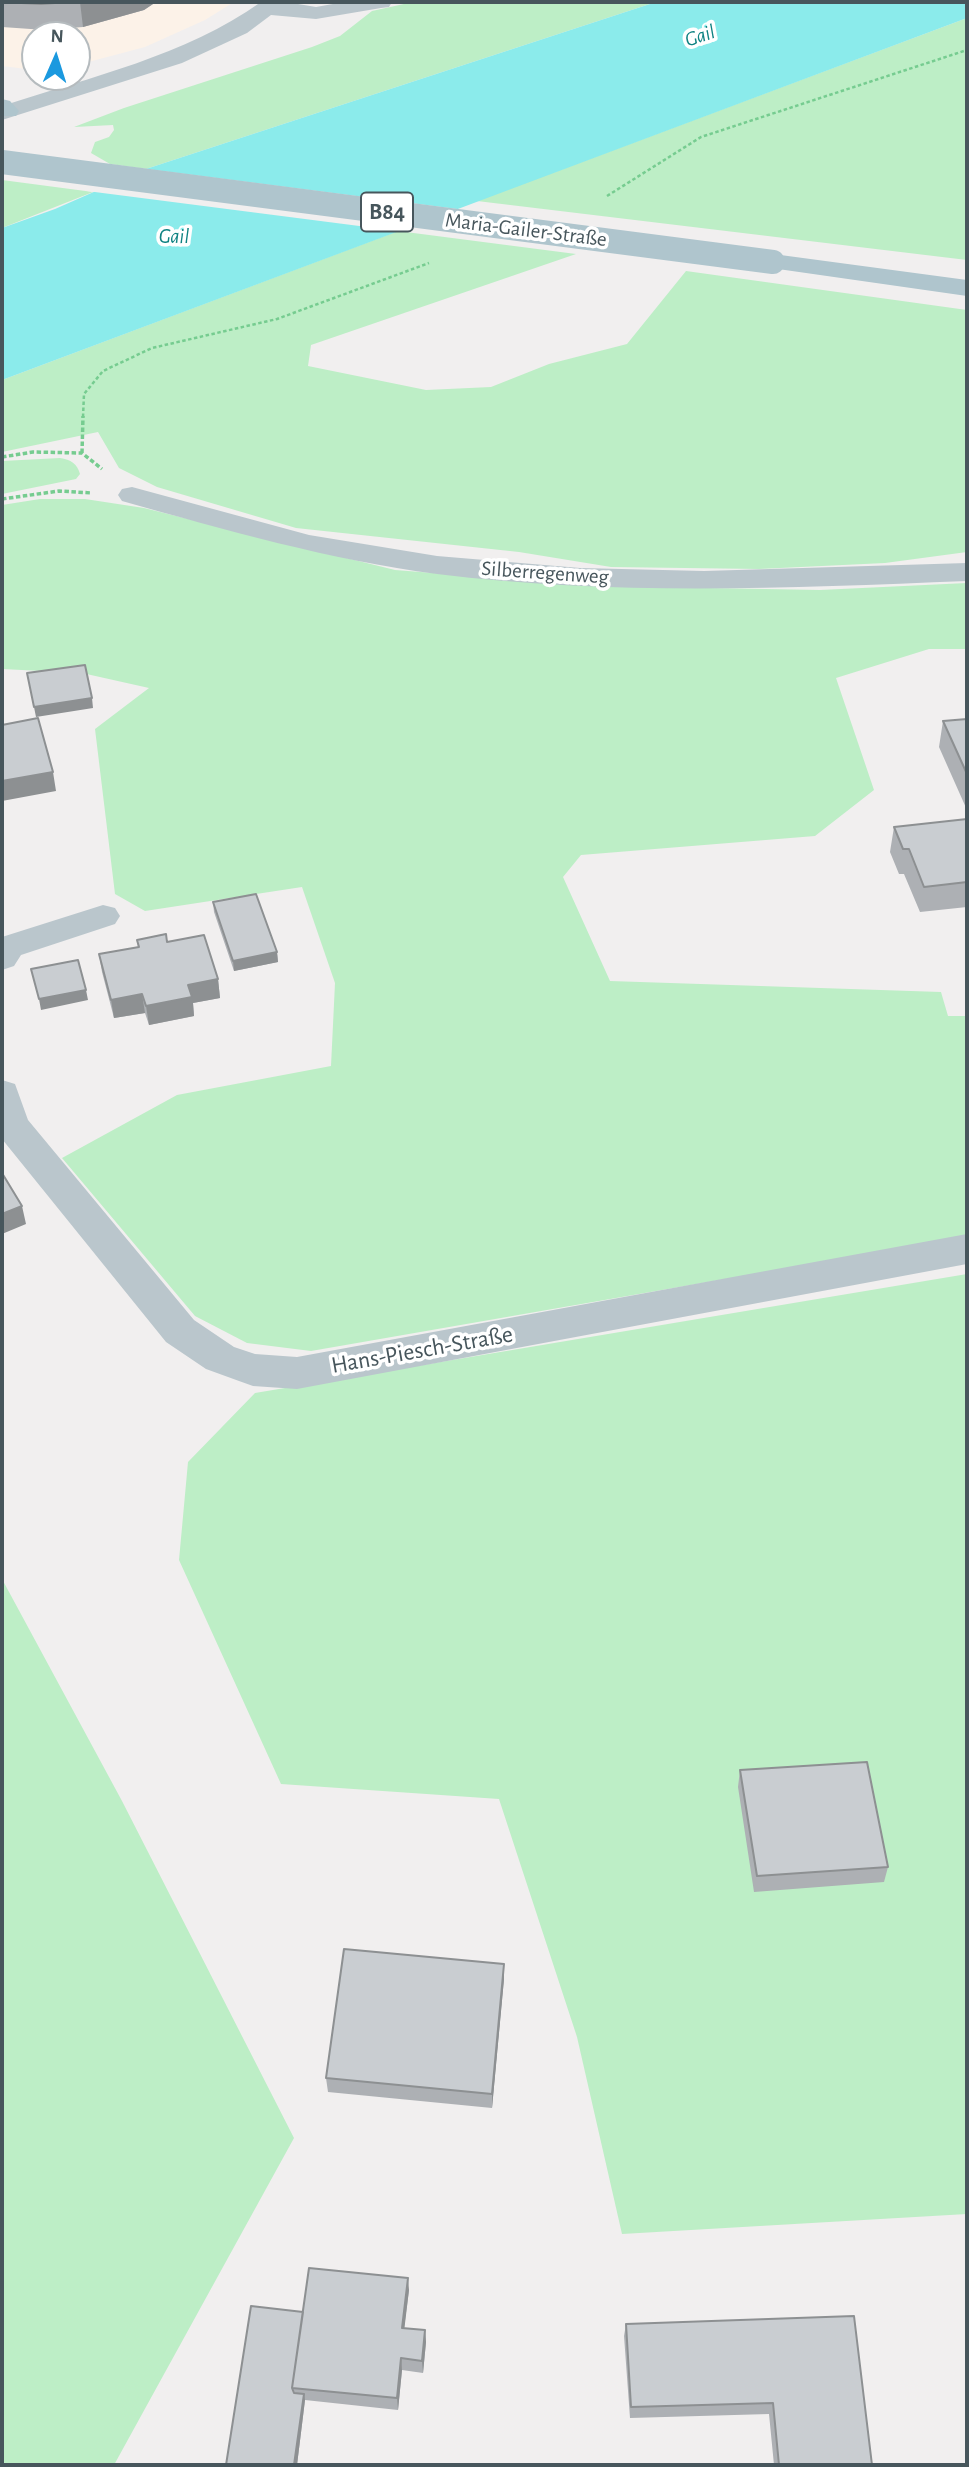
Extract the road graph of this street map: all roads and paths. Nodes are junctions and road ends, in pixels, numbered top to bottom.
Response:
1 (381, 2) edge
2 (272, 5) edge
3 (4, 110) edge
4 (2, 162) edge
5 (967, 288) edge
6 (82, 453) dead end
7 (2, 457) edge
8 (132, 495) joint
9 (2, 499) edge
10 (967, 572) edge
11 (103, 916) dead end
12 (2, 958) edge
13 (2, 1093) edge
14 (967, 1250) edge

1 - 2 street
2 - 3 street
4 - 5 main road, Maria-Gailer-Straße / B84, bridge
6 - 7 path
8 - 9 path
8 - 10 street, Silberregenweg
11 - 12 street
13 - 14 street, Hans-Piesch-Straße

